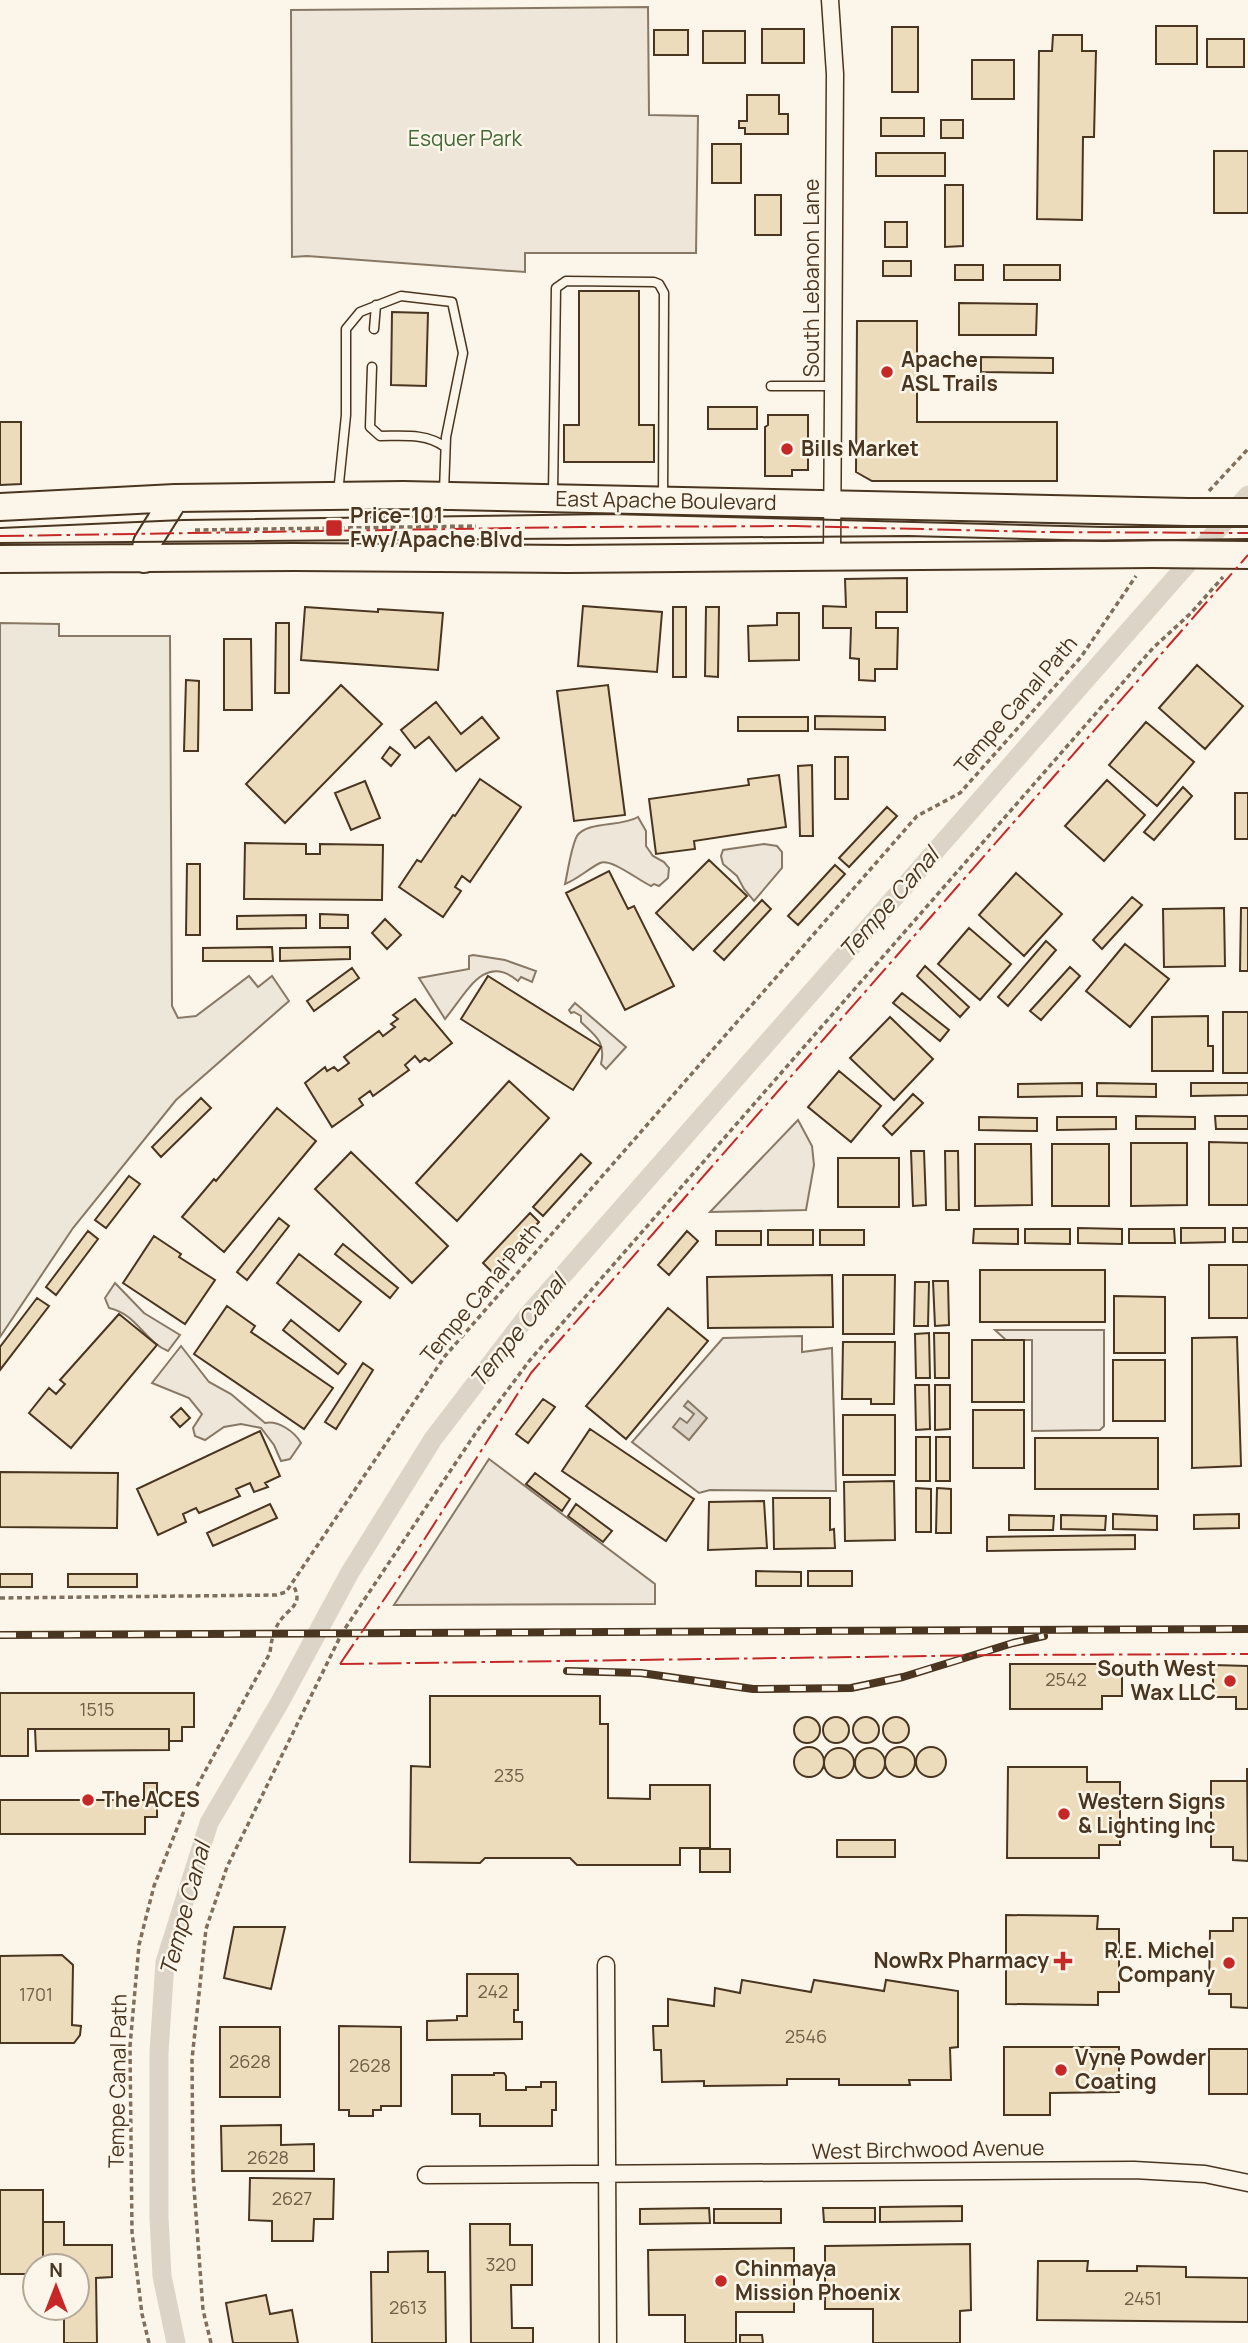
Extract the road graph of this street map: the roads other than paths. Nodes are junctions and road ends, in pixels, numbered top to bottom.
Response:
1 (830, 0) edge
2 (376, 305) junction
3 (374, 328) dead end
4 (372, 367) dead end
5 (771, 386) dead end
6 (832, 386) junction
7 (445, 447) junction
8 (338, 496) junction
9 (444, 496) junction
10 (175, 498) junction
11 (553, 499) junction
12 (663, 501) junction
13 (831, 504) junction
14 (0, 507) edge
15 (1248, 512) edge
16 (1240, 555) edge
17 (832, 556) junction
18 (0, 559) edge
19 (144, 559) junction
20 (606, 1965) dead end
21 (606, 2174) junction
22 (426, 2175) dead end
23 (1248, 2183) edge
24 (608, 2343) edge

1 - 6 street, South Lebanon Lane
2 - 3 lane
2 - 7 lane
2 - 8 lane
4 - 7 lane
5 - 6 lane
6 - 13 street, South Lebanon Lane
7 - 9 lane
8 - 9 main road, East Apache Boulevard
8 - 10 main road, East Apache Boulevard
9 - 11 main road, East Apache Boulevard
10 - 14 main road, East Apache Boulevard
10 - 19 main road
11 - 12 main road, East Apache Boulevard
11 - 12 lane
12 - 13 main road, East Apache Boulevard
13 - 15 main road, East Apache Boulevard
13 - 17 street, South Lebanon Lane
16 - 17 main road
17 - 19 main road
18 - 19 main road
20 - 21 street
21 - 22 street, West Birchwood Avenue
21 - 23 street, West Birchwood Avenue
21 - 24 street

